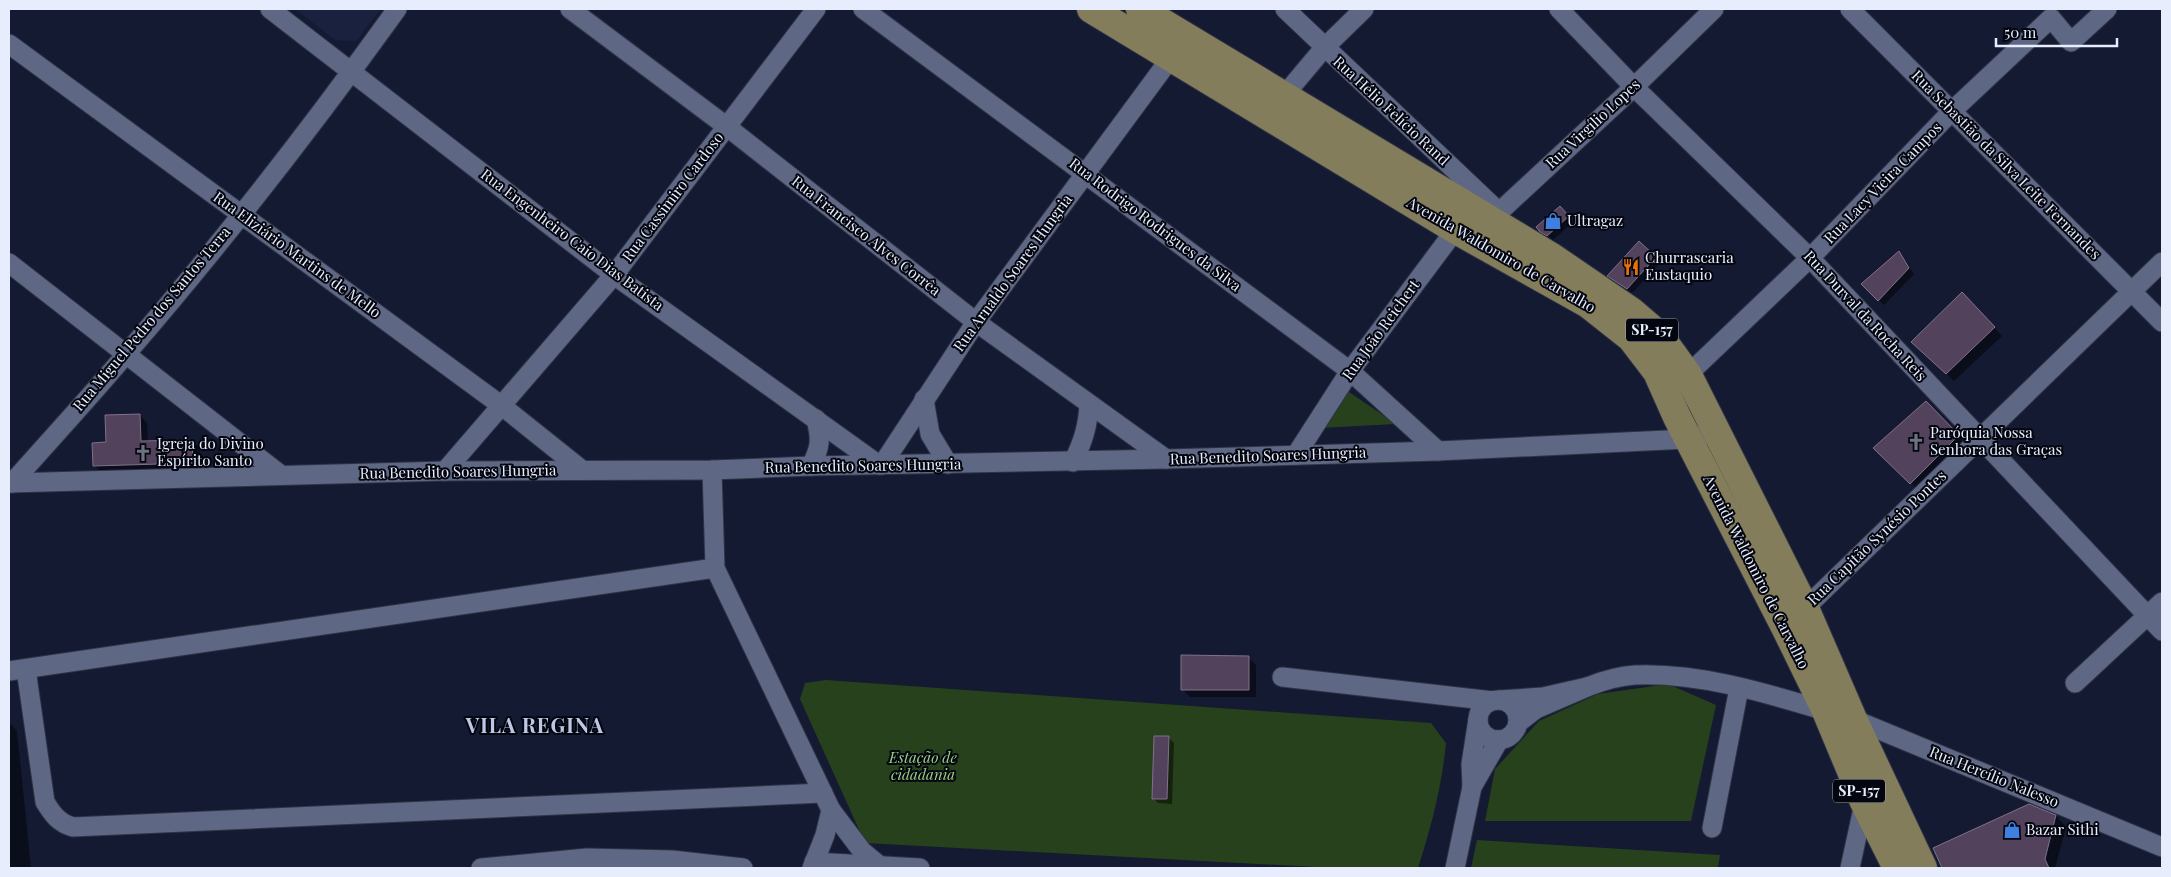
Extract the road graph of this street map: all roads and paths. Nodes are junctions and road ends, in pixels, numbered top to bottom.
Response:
1 (270, 9) edge
2 (398, 9) edge
3 (570, 9) edge
4 (816, 9) edge
5 (863, 9) edge
6 (1091, 9) edge
7 (1140, 9) edge
8 (1285, 9) edge
9 (1364, 9) edge
10 (1559, 9) edge
11 (1714, 9) edge
12 (1850, 9) edge
13 (2107, 9) edge
14 (9, 44) edge
15 (1179, 47) junction
16 (1324, 48) junction
17 (352, 71) junction
18 (1634, 87) junction
19 (1276, 105) junction
20 (1952, 111) junction
21 (726, 126) junction
22 (1086, 172) junction
23 (241, 214) junction
24 (1478, 222) junction
25 (1810, 258) junction
26 (2162, 262) edge
27 (9, 263) edge
28 (614, 275) junction
29 (2132, 290) junction
30 (976, 322) junction
31 (2162, 322) edge
32 (127, 353) junction
33 (1350, 371) junction
34 (1678, 384) junction
35 (924, 399) junction
36 (1089, 404) junction
37 (502, 406) junction
38 (816, 419) junction
39 (1716, 432) junction
40 (1980, 438) junction
41 (1688, 439) junction
42 (1438, 451) junction
43 (1296, 455) junction
44 (1166, 459) junction
45 (1073, 462) junction
46 (948, 464) junction
47 (880, 465) junction
48 (811, 466) junction
49 (582, 470) junction
50 (712, 470) junction
51 (445, 471) junction
52 (280, 475) junction
53 (10, 483) edge
54 (715, 568) junction
55 (2162, 602) edge
56 (1805, 608) junction
57 (2148, 616) junction
58 (1785, 626) junction
59 (2162, 631) edge
60 (18, 670) edge
61 (1282, 677) dead end
62 (2075, 683) dead end
63 (1587, 687) junction
64 (1739, 688) junction
65 (1496, 700) junction
66 (1826, 711) junction
67 (1853, 719) junction
68 (1478, 720) junction
69 (1518, 723) junction
70 (1499, 740) junction
71 (1882, 780) junction
72 (1472, 787) junction
73 (827, 802) junction
74 (1864, 802) junction
75 (1712, 828) dead end
76 (2162, 847) edge
77 (587, 863) edge
78 (672, 864) edge
79 (813, 865) edge
80 (879, 865) junction
81 (503, 867) edge
82 (481, 868) edge
83 (743, 868) edge
84 (920, 868) edge
85 (1454, 868) edge
86 (1850, 868) edge
87 (1897, 868) edge
88 (1923, 868) edge

1 - 17 street, Rua Engenheiro Caio Dias Batista
2 - 17 street, Rua Miguel Pedro dos Santos Terra
3 - 21 street, Rua Francisco Alves Corrêa
4 - 21 street, Rua Cassimiro Cardoso
5 - 22 street, Rua Rodrigo Rodrigues da Silva
6 - 15 main road, Avenida Waldomiro de Carvalho / SP-157
7 - 15 main road, Avenida Waldomiro de Carvalho / SP-157
8 - 16 street, Rua Hélio Felício Rand
9 - 16 street
10 - 18 street, Rua Durval da Rocha Reis
11 - 18 street, Rua Virgílio Lopes
12 - 20 street, Rua Sebastião da Silva Leite Fernandes
13 - 20 street, Rua Lacy Vieira Campos
14 - 23 street, Rua Eliziário Martins de Mello
15 - 19 main road, Avenida Waldomiro de Carvalho / SP-157
15 - 22 street, Rua Arnaldo Soares Hungria
16 - 19 street
16 - 24 street, Rua Hélio Felício Rand
17 - 23 street, Rua Miguel Pedro dos Santos Terra
17 - 28 street, Rua Engenheiro Caio Dias Batista
18 - 24 street, Rua Virgílio Lopes
18 - 25 street, Rua Durval da Rocha Reis
19 - 24 main road, Avenida Waldomiro de Carvalho / SP-157
20 - 25 street, Rua Lacy Vieira Campos
20 - 29 street, Rua Sebastião da Silva Leite Fernandes
21 - 28 street, Rua Cassimiro Cardoso
21 - 30 street, Rua Francisco Alves Corrêa
22 - 30 street, Rua Arnaldo Soares Hungria
22 - 33 street, Rua Rodrigo Rodrigues da Silva
23 - 32 street, Rua Miguel Pedro dos Santos Terra
23 - 37 street, Rua Eliziário Martins de Mello
24 - 33 street, Rua João Reichert
24 - 34 main road, Avenida Waldomiro de Carvalho / SP-157
25 - 34 street, Rua Lacy Vieira Campos
25 - 40 street, Rua Durval da Rocha Reis
26 - 29 street, Rua Capitão Synésio Pontes
27 - 32 street
28 - 37 street, Rua Cassimiro Cardoso
28 - 38 street, Rua Engenheiro Caio Dias Batista
29 - 31 street, Rua Sebastião da Silva Leite Fernandes
29 - 40 street, Rua Capitão Synésio Pontes
30 - 35 street, Rua Arnaldo Soares Hungria
30 - 36 street, Rua Francisco Alves Corrêa
32 - 52 street
32 - 53 street, Rua Miguel Pedro dos Santos Terra
33 - 42 street, Rua Rodrigo Rodrigues da Silva
33 - 43 street, Rua João Reichert
34 - 39 main road, Avenida Waldomiro de Carvalho / SP-157
34 - 41 main road, Avenida Waldomiro de Carvalho / SP-157
35 - 46 street
35 - 47 street, Rua Arnaldo Soares Hungria
36 - 44 street, Rua Francisco Alves Corrêa
36 - 45 street
37 - 49 street, Rua Eliziário Martins de Mello
37 - 51 street, Rua Cassimiro Cardoso
38 - 47 street, Rua Engenheiro Caio Dias Batista
38 - 48 street
39 - 41 street, Rua Benedito Soares Hungria
39 - 56 main road, Avenida Waldomiro de Carvalho / SP-157
40 - 56 street, Rua Capitão Synésio Pontes
40 - 57 street, Rua Durval da Rocha Reis
41 - 42 street, Rua Benedito Soares Hungria
41 - 58 main road, Avenida Waldomiro de Carvalho / SP-157
42 - 43 street, Rua Benedito Soares Hungria
43 - 44 street, Rua Benedito Soares Hungria
44 - 45 street, Rua Benedito Soares Hungria
45 - 46 street, Rua Benedito Soares Hungria
46 - 47 street, Rua Benedito Soares Hungria
47 - 48 street, Rua Benedito Soares Hungria
48 - 50 street, Rua Benedito Soares Hungria
49 - 50 street, Rua Benedito Soares Hungria
49 - 51 street, Rua Benedito Soares Hungria
50 - 54 street
51 - 52 street, Rua Benedito Soares Hungria
52 - 53 street, Rua Benedito Soares Hungria
54 - 60 street
54 - 73 street
55 - 57 street
56 - 58 street, Rua Capitão Synésio Pontes
56 - 67 main road, Avenida Waldomiro de Carvalho / SP-157
57 - 59 street, Rua Durval da Rocha Reis
57 - 62 street
58 - 66 main road, Avenida Waldomiro de Carvalho / SP-157
60 - 73 street
61 - 65 street
63 - 64 street, Rua Hercílio Nalesso
63 - 65 street
63 - 69 street
64 - 66 street, Rua Hercílio Nalesso
64 - 75 street
65 - 68 street
65 - 69 street
66 - 67 street, Rua Hercílio Nalesso
66 - 74 main road, Avenida Waldomiro de Carvalho / SP-157
67 - 71 main road, Avenida Waldomiro de Carvalho / SP-157
67 - 76 street, Rua Hercílio Nalesso
68 - 70 street
68 - 72 street
69 - 70 street
70 - 72 street
71 - 74 street
71 - 88 main road, Avenida Waldomiro de Carvalho / SP-157
72 - 85 street
73 - 79 street
73 - 80 street
74 - 86 street
74 - 87 main road, Avenida Waldomiro de Carvalho / SP-157
77 - 78 street
77 - 81 street
78 - 83 street
79 - 80 street
80 - 84 street
81 - 82 street

